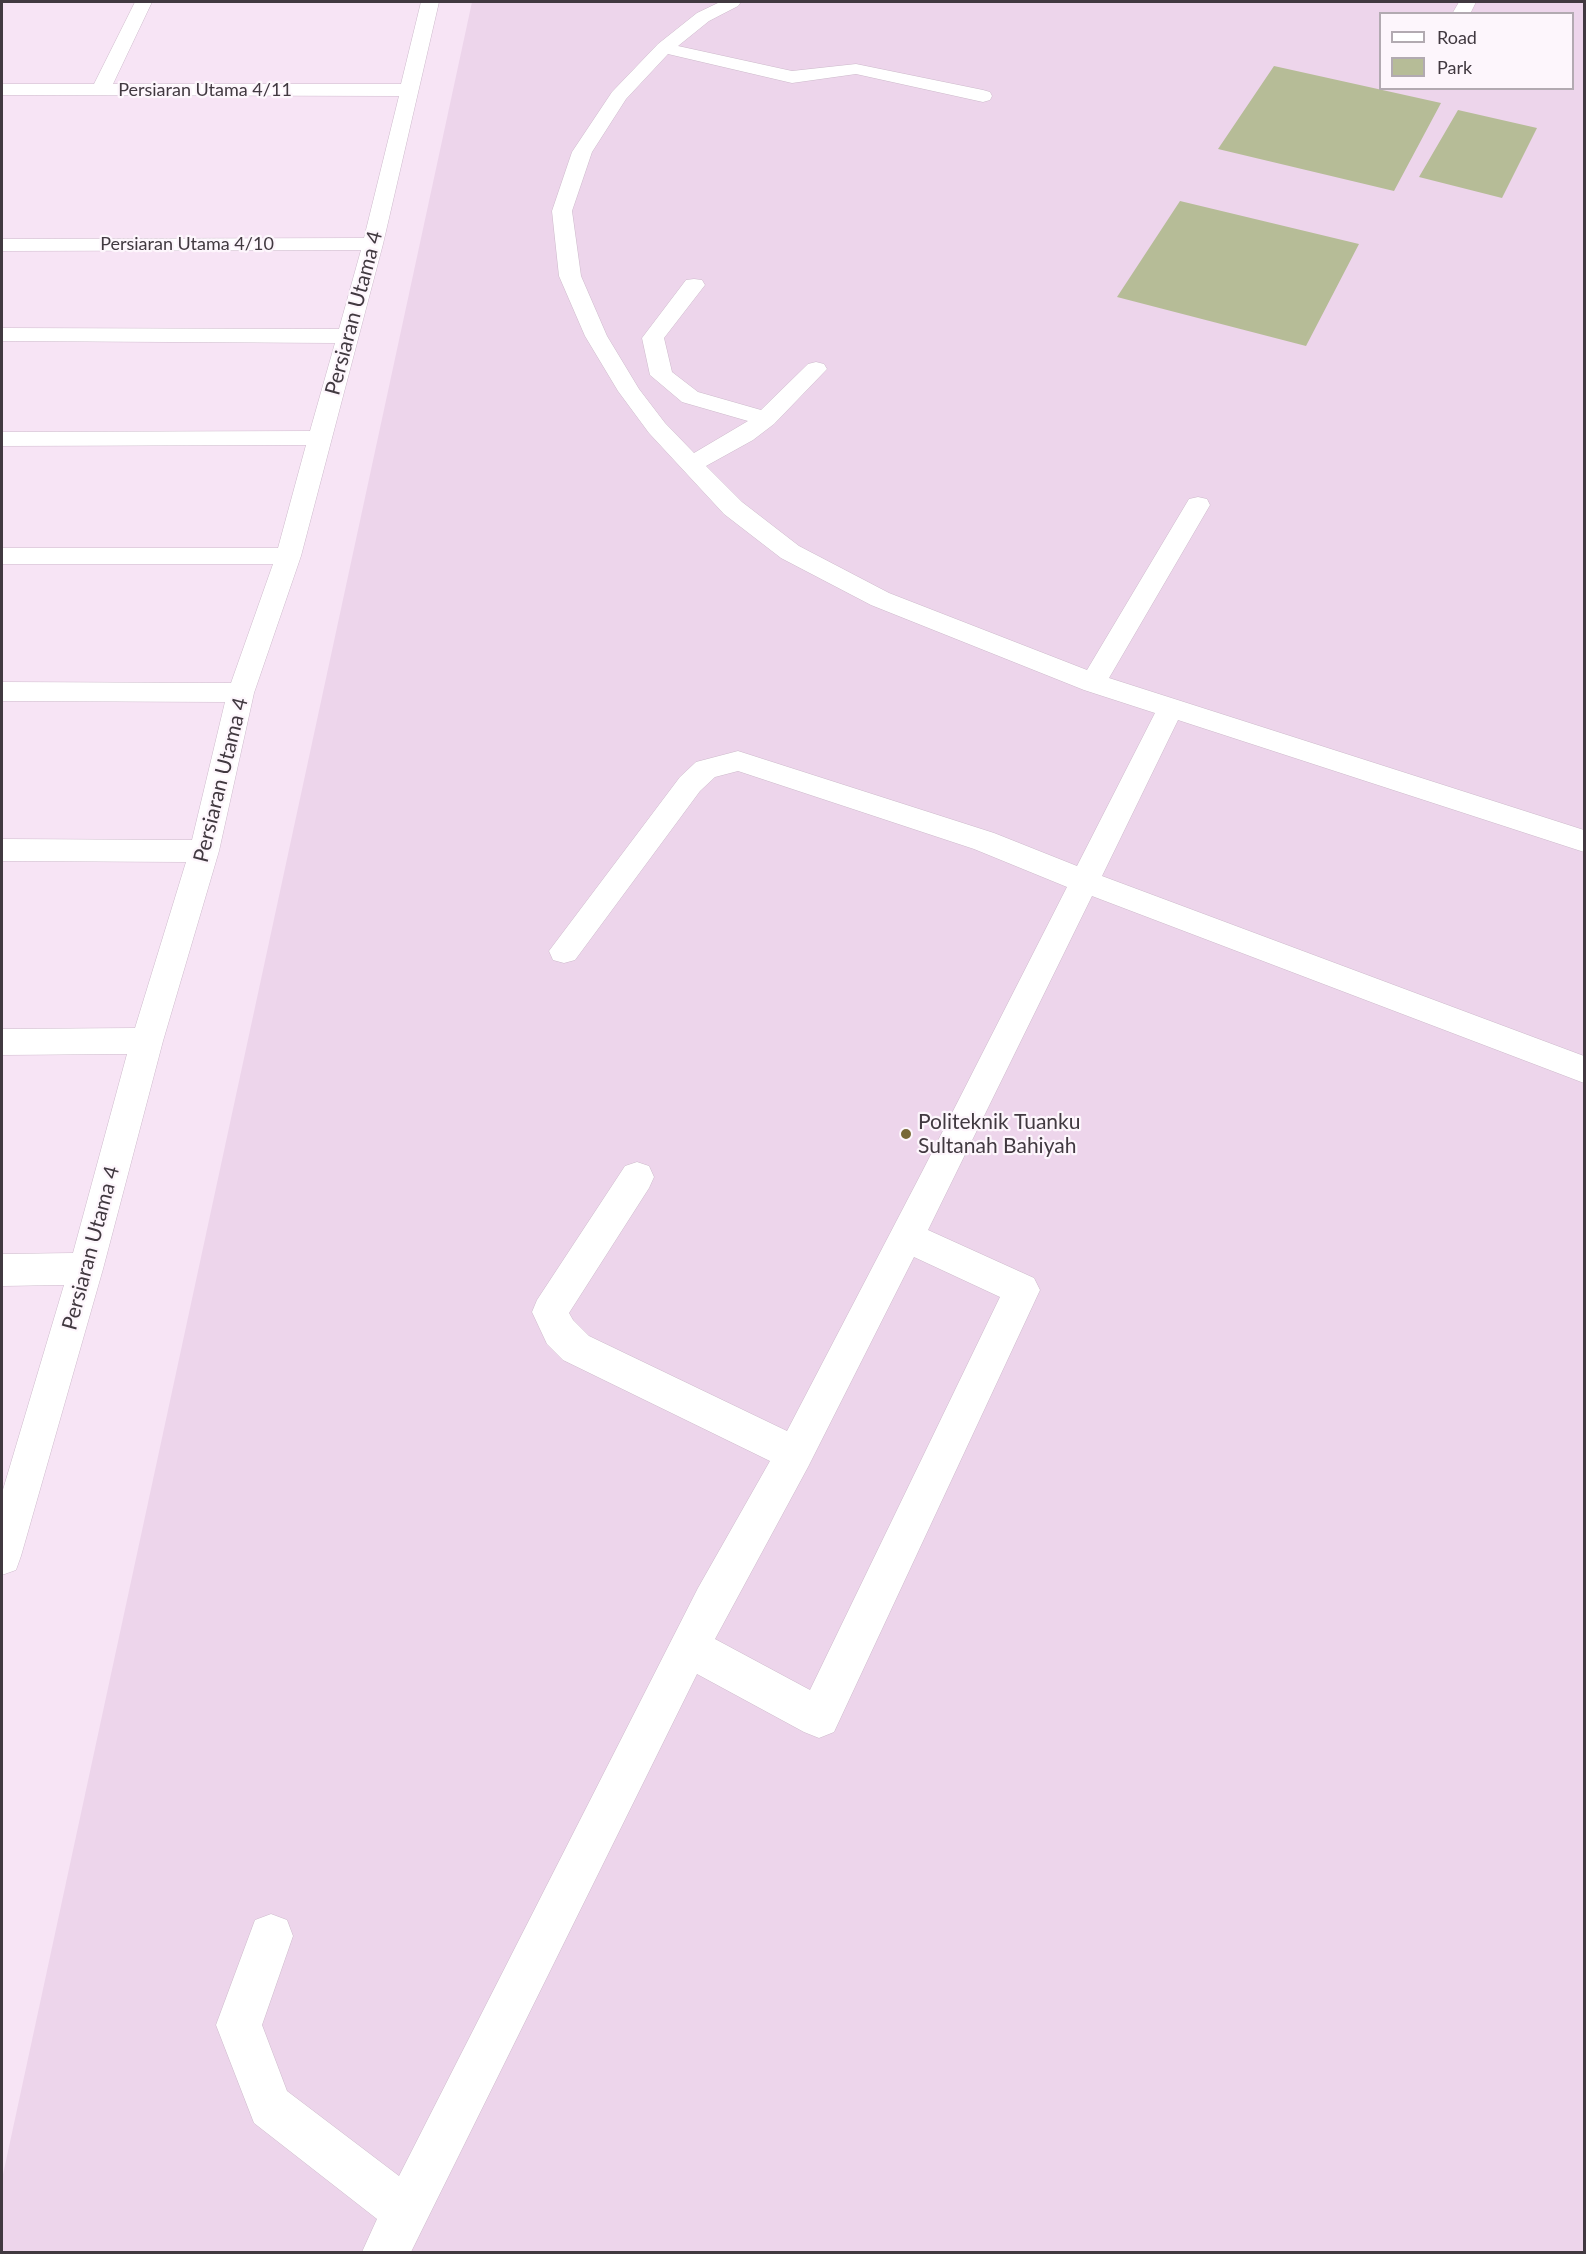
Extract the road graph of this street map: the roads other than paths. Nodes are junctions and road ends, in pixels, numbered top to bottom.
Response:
1 (143, 2) edge
2 (430, 2) edge
3 (732, 2) edge
4 (664, 48) junction
5 (2, 90) edge
6 (101, 90) junction
7 (408, 90) junction
8 (983, 96) dead end
9 (373, 244) junction
10 (2, 245) edge
11 (694, 285) dead end
12 (2, 334) edge
13 (347, 336) junction
14 (816, 369) dead end
15 (766, 419) junction
16 (320, 438) junction
17 (2, 439) edge
18 (691, 464) junction
19 (1198, 505) dead end
20 (2, 556) edge
21 (288, 556) junction
22 (1093, 683) junction
23 (2, 692) edge
24 (241, 693) junction
25 (1170, 709) junction
26 (1584, 842) edge
27 (2, 850) edge
28 (204, 851) junction
29 (1083, 881) junction
30 (564, 951) dead end
31 (147, 1041) junction
32 (2, 1042) edge
33 (1584, 1070) edge
34 (637, 1177) dead end
35 (905, 1236) junction
36 (86, 1269) junction
37 (2, 1270) edge
38 (795, 1454) junction
39 (2, 1556) edge
40 (690, 1648) junction
41 (271, 1936) dead end
42 (407, 2212) junction
43 (386, 2253) edge

1 - 6 street
2 - 7 street, Persiaran Utama 4
3 - 4 street
4 - 8 street
4 - 18 street
5 - 6 street, Persiaran Utama 4/11
6 - 7 street, Persiaran Utama 4/11
7 - 9 street, Persiaran Utama 4
9 - 10 street, Persiaran Utama 4/10
9 - 13 street, Persiaran Utama 4
11 - 15 street
12 - 13 street
13 - 16 street, Persiaran Utama 4
14 - 15 street
15 - 18 street
16 - 17 street
16 - 21 street, Persiaran Utama 4
18 - 22 street
19 - 22 street
20 - 21 street
21 - 24 street, Persiaran Utama 4
22 - 25 street
23 - 24 street
24 - 28 street, Persiaran Utama 4
25 - 26 street
25 - 29 street
27 - 28 street
28 - 31 street, Persiaran Utama 4
29 - 30 street
29 - 33 street
29 - 35 street
31 - 32 street
31 - 36 street, Persiaran Utama 4
34 - 38 street
35 - 38 street
35 - 40 street
36 - 37 street
36 - 39 street, Persiaran Utama 4
38 - 40 street
40 - 42 street
41 - 42 street
42 - 43 street

